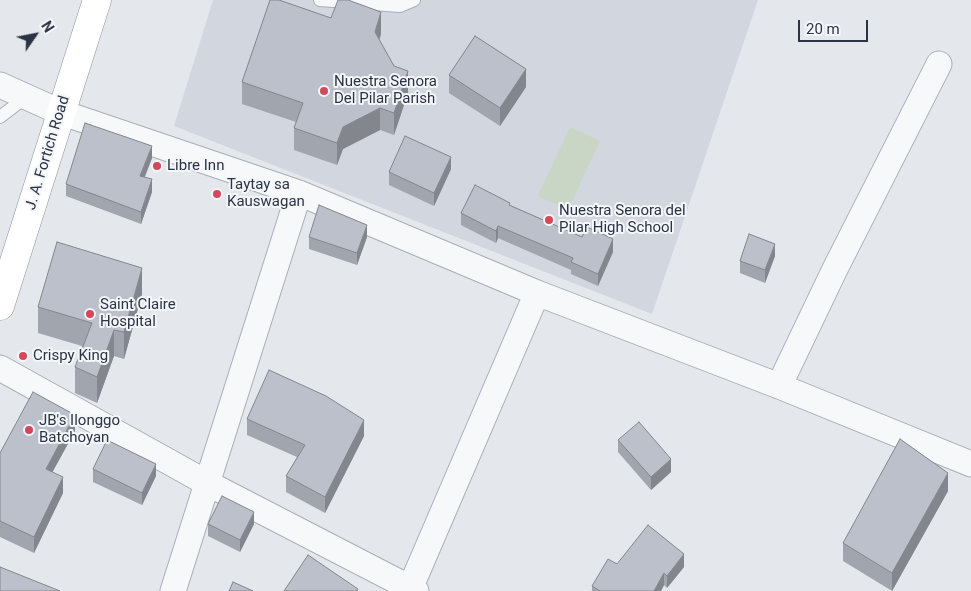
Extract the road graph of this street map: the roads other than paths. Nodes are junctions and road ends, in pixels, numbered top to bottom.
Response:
1 (97, 0) edge
2 (320, 0) edge
3 (414, 0) edge
4 (939, 64) dead end
5 (0, 85) edge
6 (26, 97) junction
7 (60, 112) junction
8 (0, 117) edge
9 (298, 193) junction
10 (537, 293) junction
11 (0, 306) edge
12 (0, 368) edge
13 (779, 386) junction
14 (971, 464) edge
15 (207, 483) junction
16 (412, 590) edge
17 (173, 591) edge

1 - 7 highway, J. A. Fortich Road
2 - 3 lane
4 - 13 street
5 - 6 street
6 - 7 street
6 - 8 lane
7 - 9 street
7 - 11 highway, J. A. Fortich Road
9 - 10 street
9 - 15 street
10 - 13 street
10 - 16 street
12 - 15 street
13 - 14 street
15 - 16 street
15 - 17 street

